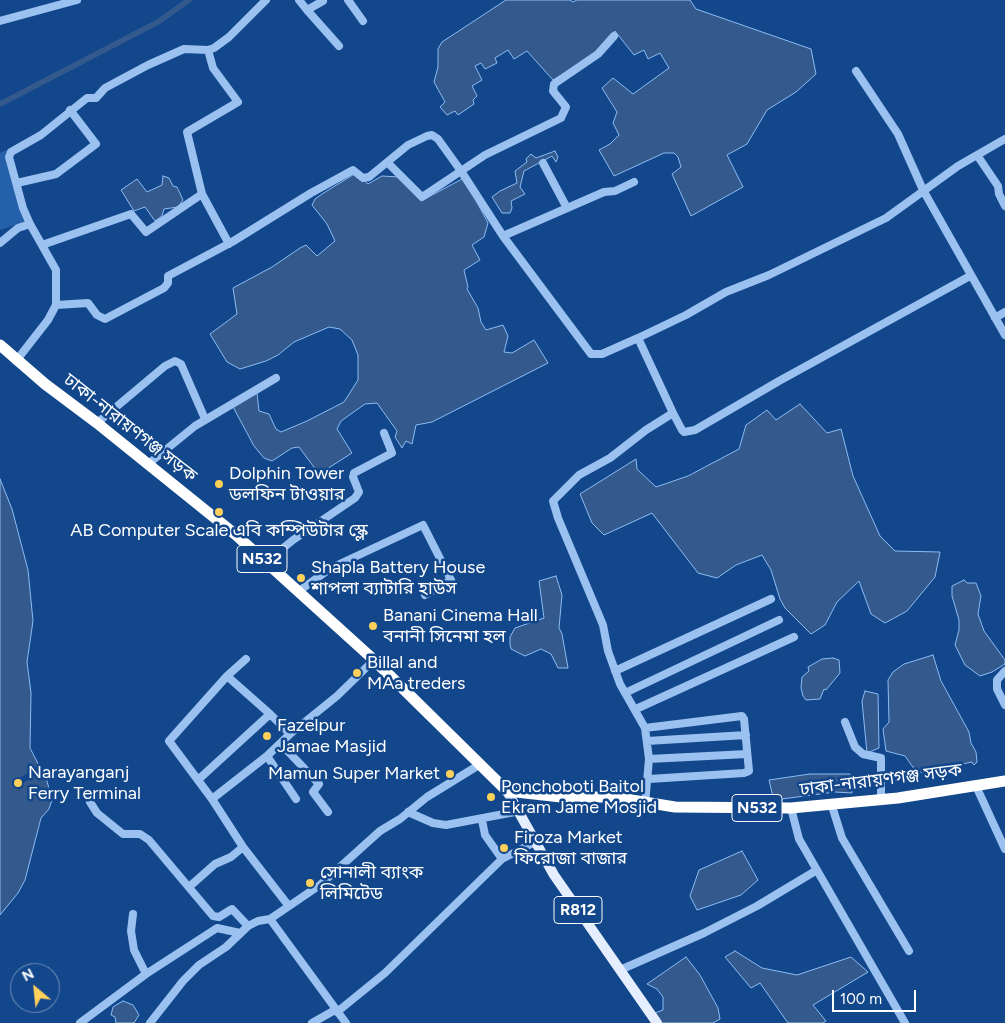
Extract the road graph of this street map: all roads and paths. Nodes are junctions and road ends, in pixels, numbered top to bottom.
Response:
1 (78, 0) edge
2 (266, 0) edge
3 (299, 0) edge
4 (323, 0) edge
5 (348, 0) edge
6 (308, 10) junction
7 (0, 21) edge
8 (363, 21) dead end
9 (614, 36) dead end
10 (339, 46) dead end
11 (208, 50) junction
12 (856, 71) dead end
13 (70, 110) junction
14 (1005, 139) edge
15 (977, 155) junction
16 (388, 163) junction
17 (543, 163) dead end
18 (461, 171) junction
19 (634, 182) dead end
20 (17, 183) junction
21 (923, 190) junction
22 (202, 194) junction
23 (1005, 206) edge
24 (567, 208) junction
25 (30, 224) junction
26 (503, 236) junction
27 (0, 243) edge
28 (229, 244) junction
29 (42, 245) junction
30 (970, 276) junction
31 (56, 305) junction
32 (1005, 312) edge
33 (995, 318) junction
34 (1005, 335) edge
35 (638, 338) junction
36 (0, 346) edge
37 (16, 361) junction
38 (276, 378) dead end
39 (673, 413) junction
40 (206, 419) junction
41 (97, 423) junction
42 (384, 433) dead end
43 (147, 465) junction
44 (266, 562) junction
45 (298, 591) junction
46 (425, 595) dead end
47 (771, 600) dead end
48 (779, 620) dead end
49 (794, 637) dead end
50 (246, 659) dead end
51 (374, 660) junction
52 (615, 671) junction
53 (1005, 671) edge
54 (227, 676) junction
55 (625, 693) junction
56 (1005, 705) edge
57 (636, 709) junction
58 (270, 714) junction
59 (845, 722) dead end
60 (645, 728) junction
61 (290, 734) junction
62 (746, 736) junction
63 (647, 741) junction
64 (281, 744) junction
65 (747, 754) junction
66 (267, 756) junction
67 (649, 759) junction
68 (478, 765) junction
69 (649, 779) junction
70 (199, 780) junction
71 (1005, 781) edge
72 (976, 786) junction
73 (507, 791) junction
74 (212, 799) junction
75 (296, 799) dead end
76 (881, 800) junction
77 (90, 802) dead end
78 (645, 804) junction
79 (832, 806) junction
80 (791, 808) junction
81 (520, 811) junction
82 (328, 812) dead end
83 (408, 812) junction
84 (482, 820) junction
85 (535, 842) junction
86 (243, 847) junction
87 (1005, 849) edge
88 (502, 859) junction
89 (817, 870) junction
90 (189, 887) junction
91 (288, 905) junction
92 (133, 914) dead end
93 (270, 919) junction
94 (248, 926) junction
95 (240, 933) junction
96 (909, 951) dead end
97 (620, 970) junction
98 (146, 974) junction
99 (336, 1011) junction
100 (80, 1023) edge
101 (150, 1023) edge
102 (312, 1023) edge
103 (346, 1023) edge
104 (657, 1023) edge
105 (905, 1023) edge

1 - 7 street
2 - 11 street
3 - 6 street
4 - 6 street
5 - 8 street
6 - 10 street
9 - 18 street
11 - 13 street
11 - 22 street
12 - 21 street
13 - 20 street
13 - 20 street
14 - 15 street
15 - 21 street
15 - 23 street
16 - 18 street
16 - 18 street
16 - 28 street
17 - 24 street
18 - 26 street
19 - 24 street
20 - 25 street
21 - 30 street
21 - 35 street
22 - 28 street
22 - 29 street
24 - 26 street
25 - 27 street
25 - 29 street
26 - 35 street
28 - 31 street
29 - 31 street
30 - 33 street
30 - 39 street
31 - 37 street
32 - 33 street
33 - 34 street
35 - 39 street
36 - 37 highway, ঢাকা-নারায়ণগঞ্জ সড়ক / N532
37 - 41 highway, ঢাকা-নারায়ণগঞ্জ সড়ক / N532
38 - 40 street
39 - 52 street
40 - 41 street
40 - 43 street
41 - 43 highway, ঢাকা-নারায়ণগঞ্জ সড়ক / N532
42 - 44 street
43 - 44 highway, ঢাকা-নারায়ণগঞ্জ সড়ক / N532
44 - 45 highway, ঢাকা-নারায়ণগঞ্জ সড়ক / N532
45 - 46 street
45 - 51 highway, ঢাকা-নারায়ণগঞ্জ সড়ক / N532
47 - 52 street
48 - 55 street
49 - 57 street
50 - 54 street
51 - 61 street
51 - 68 highway, ঢাকা-নারায়ণগঞ্জ সড়ক / N532
52 - 55 street
53 - 56 street
54 - 58 street
54 - 70 street
55 - 57 street
57 - 60 street
58 - 61 street
58 - 70 street
59 - 76 street
60 - 62 street
60 - 63 street
61 - 64 street
62 - 63 street
62 - 65 street
63 - 67 street
64 - 66 street
64 - 82 street
65 - 67 street
65 - 69 street
66 - 74 street
66 - 75 street
67 - 69 street
68 - 73 highway, ঢাকা-নারায়ণগঞ্জ সড়ক / N532
68 - 83 street
69 - 78 street
70 - 74 street
71 - 72 highway, ঢাকা-নারায়ণগঞ্জ সড়ক / N532
72 - 76 highway, ঢাকা-নারায়ণগঞ্জ সড়ক / N532
72 - 87 street
73 - 78 highway, ঢাকা-নারায়ণগঞ্জ সড়ক / N532
73 - 81 main road, R812
74 - 86 street
76 - 79 highway, ঢাকা-নারায়ণগঞ্জ সড়ক / N532
77 - 90 street
78 - 80 highway, ঢাকা-নারায়ণগঞ্জ সড়ক / N532
79 - 80 highway, ঢাকা-নারায়ণগঞ্জ সড়ক / N532
79 - 96 street
80 - 89 street
81 - 84 street
81 - 85 main road, R812
83 - 84 street
83 - 91 street
84 - 88 street
85 - 88 street
85 - 97 main road, R812
86 - 90 street
86 - 91 street
88 - 99 street
89 - 97 street
89 - 105 street
90 - 94 street
91 - 93 street
92 - 98 street
93 - 94 street
93 - 99 street
94 - 95 street
95 - 98 street
95 - 101 street
97 - 104 main road, R812
98 - 100 street
99 - 102 street
99 - 103 street

